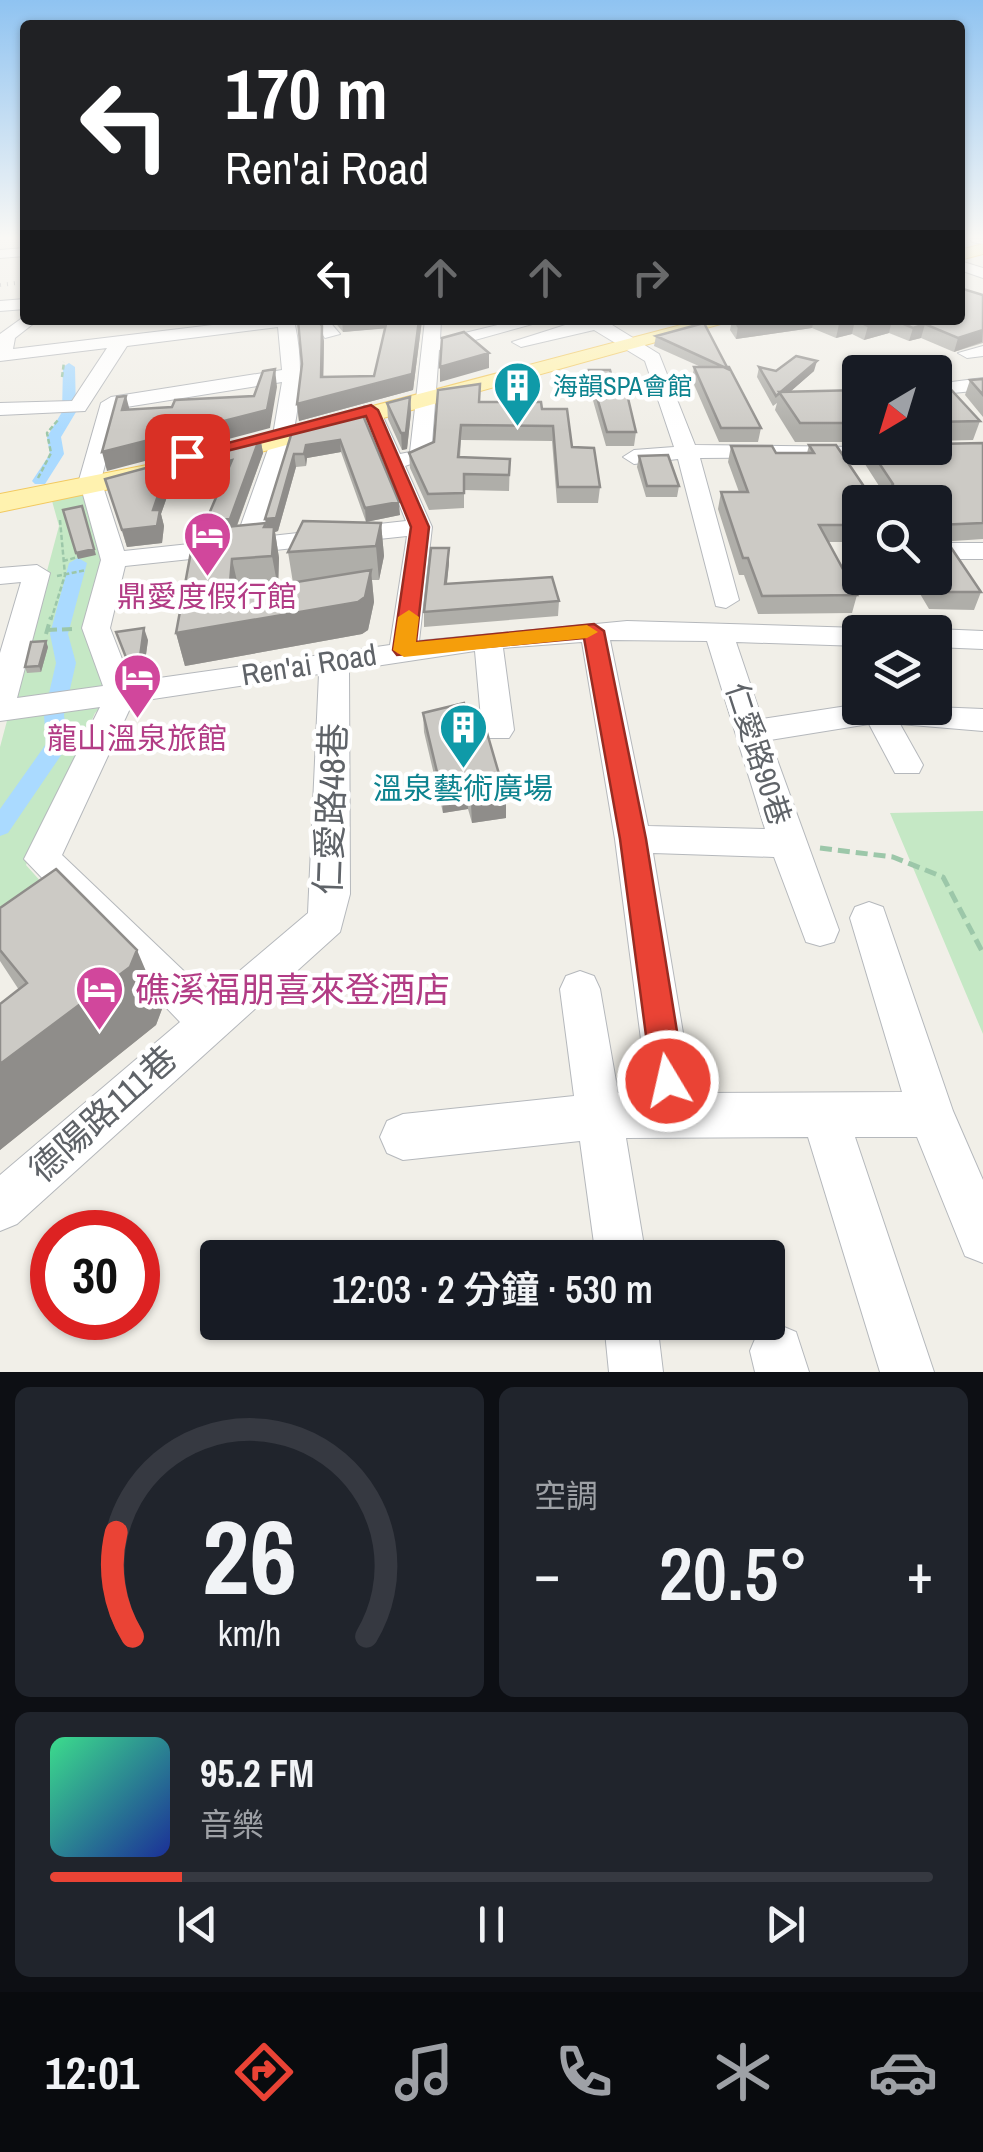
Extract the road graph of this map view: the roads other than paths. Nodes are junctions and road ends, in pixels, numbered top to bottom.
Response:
1 (14, 304) edge
2 (0, 315) edge
3 (259, 325) edge
4 (289, 325) edge
5 (434, 325) edge
6 (518, 325) edge
7 (582, 325) edge
8 (599, 325) edge
9 (706, 325) edge
10 (96, 326) dead end
11 (4, 334) edge
12 (521, 342) dead end
13 (119, 344) junction
14 (639, 345) junction
15 (432, 346) junction
16 (84, 348) junction
17 (2, 356) edge
18 (295, 374) junction
19 (983, 384) edge
20 (427, 398) junction
21 (5, 409) edge
22 (372, 413) junction
23 (973, 423) edge
24 (0, 433) edge
25 (283, 436) junction
26 (983, 450) edge
27 (686, 452) junction
28 (634, 457) dead end
29 (396, 460) junction
30 (91, 484) junction
31 (0, 495) edge
32 (0, 503) edge
33 (420, 527) junction
34 (246, 546) junction
35 (952, 551) edge
36 (983, 551) edge
37 (102, 565) junction
38 (0, 576) edge
39 (726, 600) dead end
40 (594, 631) junction
41 (719, 633) junction
42 (842, 636) edge
43 (488, 640) junction
44 (952, 640) edge
45 (981, 644) edge
46 (404, 650) junction
47 (334, 662) junction
48 (107, 697) junction
49 (9, 708) edge
50 (842, 718) edge
51 (952, 718) edge
52 (983, 720) edge
53 (885, 725) edge
54 (498, 730) dead end
55 (750, 732) junction
56 (906, 766) dead end
57 (633, 839) junction
58 (786, 843) junction
59 (869, 918) dead end
60 (820, 930) dead end
61 (580, 989) dead end
62 (207, 1022) junction
63 (824, 1114) junction
64 (932, 1114) junction
65 (602, 1116) junction
66 (674, 1116) junction
67 (403, 1137) dead end
68 (0, 1207) edge
69 (983, 1238) edge
70 (619, 1240) edge
71 (632, 1340) edge
72 (636, 1372) edge
73 (906, 1372) edge

1 - 2 street
3 - 13 street
4 - 18 street
5 - 15 street
6 - 15 street
7 - 12 street
8 - 14 street
9 - 14 main road
10 - 16 street
11 - 17 street
13 - 16 street
13 - 21 street
14 - 20 main road
14 - 27 street
15 - 20 street
16 - 17 street
18 - 25 street
18 - 30 street
19 - 23 street
20 - 22 main road
20 - 29 street
21 - 24 street
22 - 25 main road
22 - 29 street
25 - 30 main road
25 - 30 main road
25 - 34 street
26 - 27 street
27 - 28 street
27 - 39 street
29 - 33 street
30 - 31 main road
30 - 32 main road
30 - 37 street
33 - 34 street
33 - 46 street
34 - 37 street
35 - 36 street
37 - 48 street
38 - 49 street
40 - 41 street, Ren'ai Road
40 - 43 street, Ren'ai Road
40 - 57 street
41 - 42 street, Ren'ai Road
41 - 55 street, 仁愛路90巷
43 - 46 street, Ren'ai Road
43 - 54 street
44 - 45 street
46 - 47 street, Ren'ai Road
47 - 48 street, Ren'ai Road
47 - 62 street, 仁愛路48巷
48 - 49 street, Ren'ai Road
48 - 62 street
50 - 55 street
51 - 52 street
53 - 56 street
55 - 58 street, 仁愛路90巷
57 - 58 street, 仁愛路90巷
57 - 66 street
58 - 60 street
59 - 64 street
61 - 65 street
62 - 68 street, 德陽路111巷
63 - 64 street
63 - 66 street
63 - 73 street
64 - 69 street
65 - 66 street
65 - 67 street
65 - 70 street
71 - 72 street

